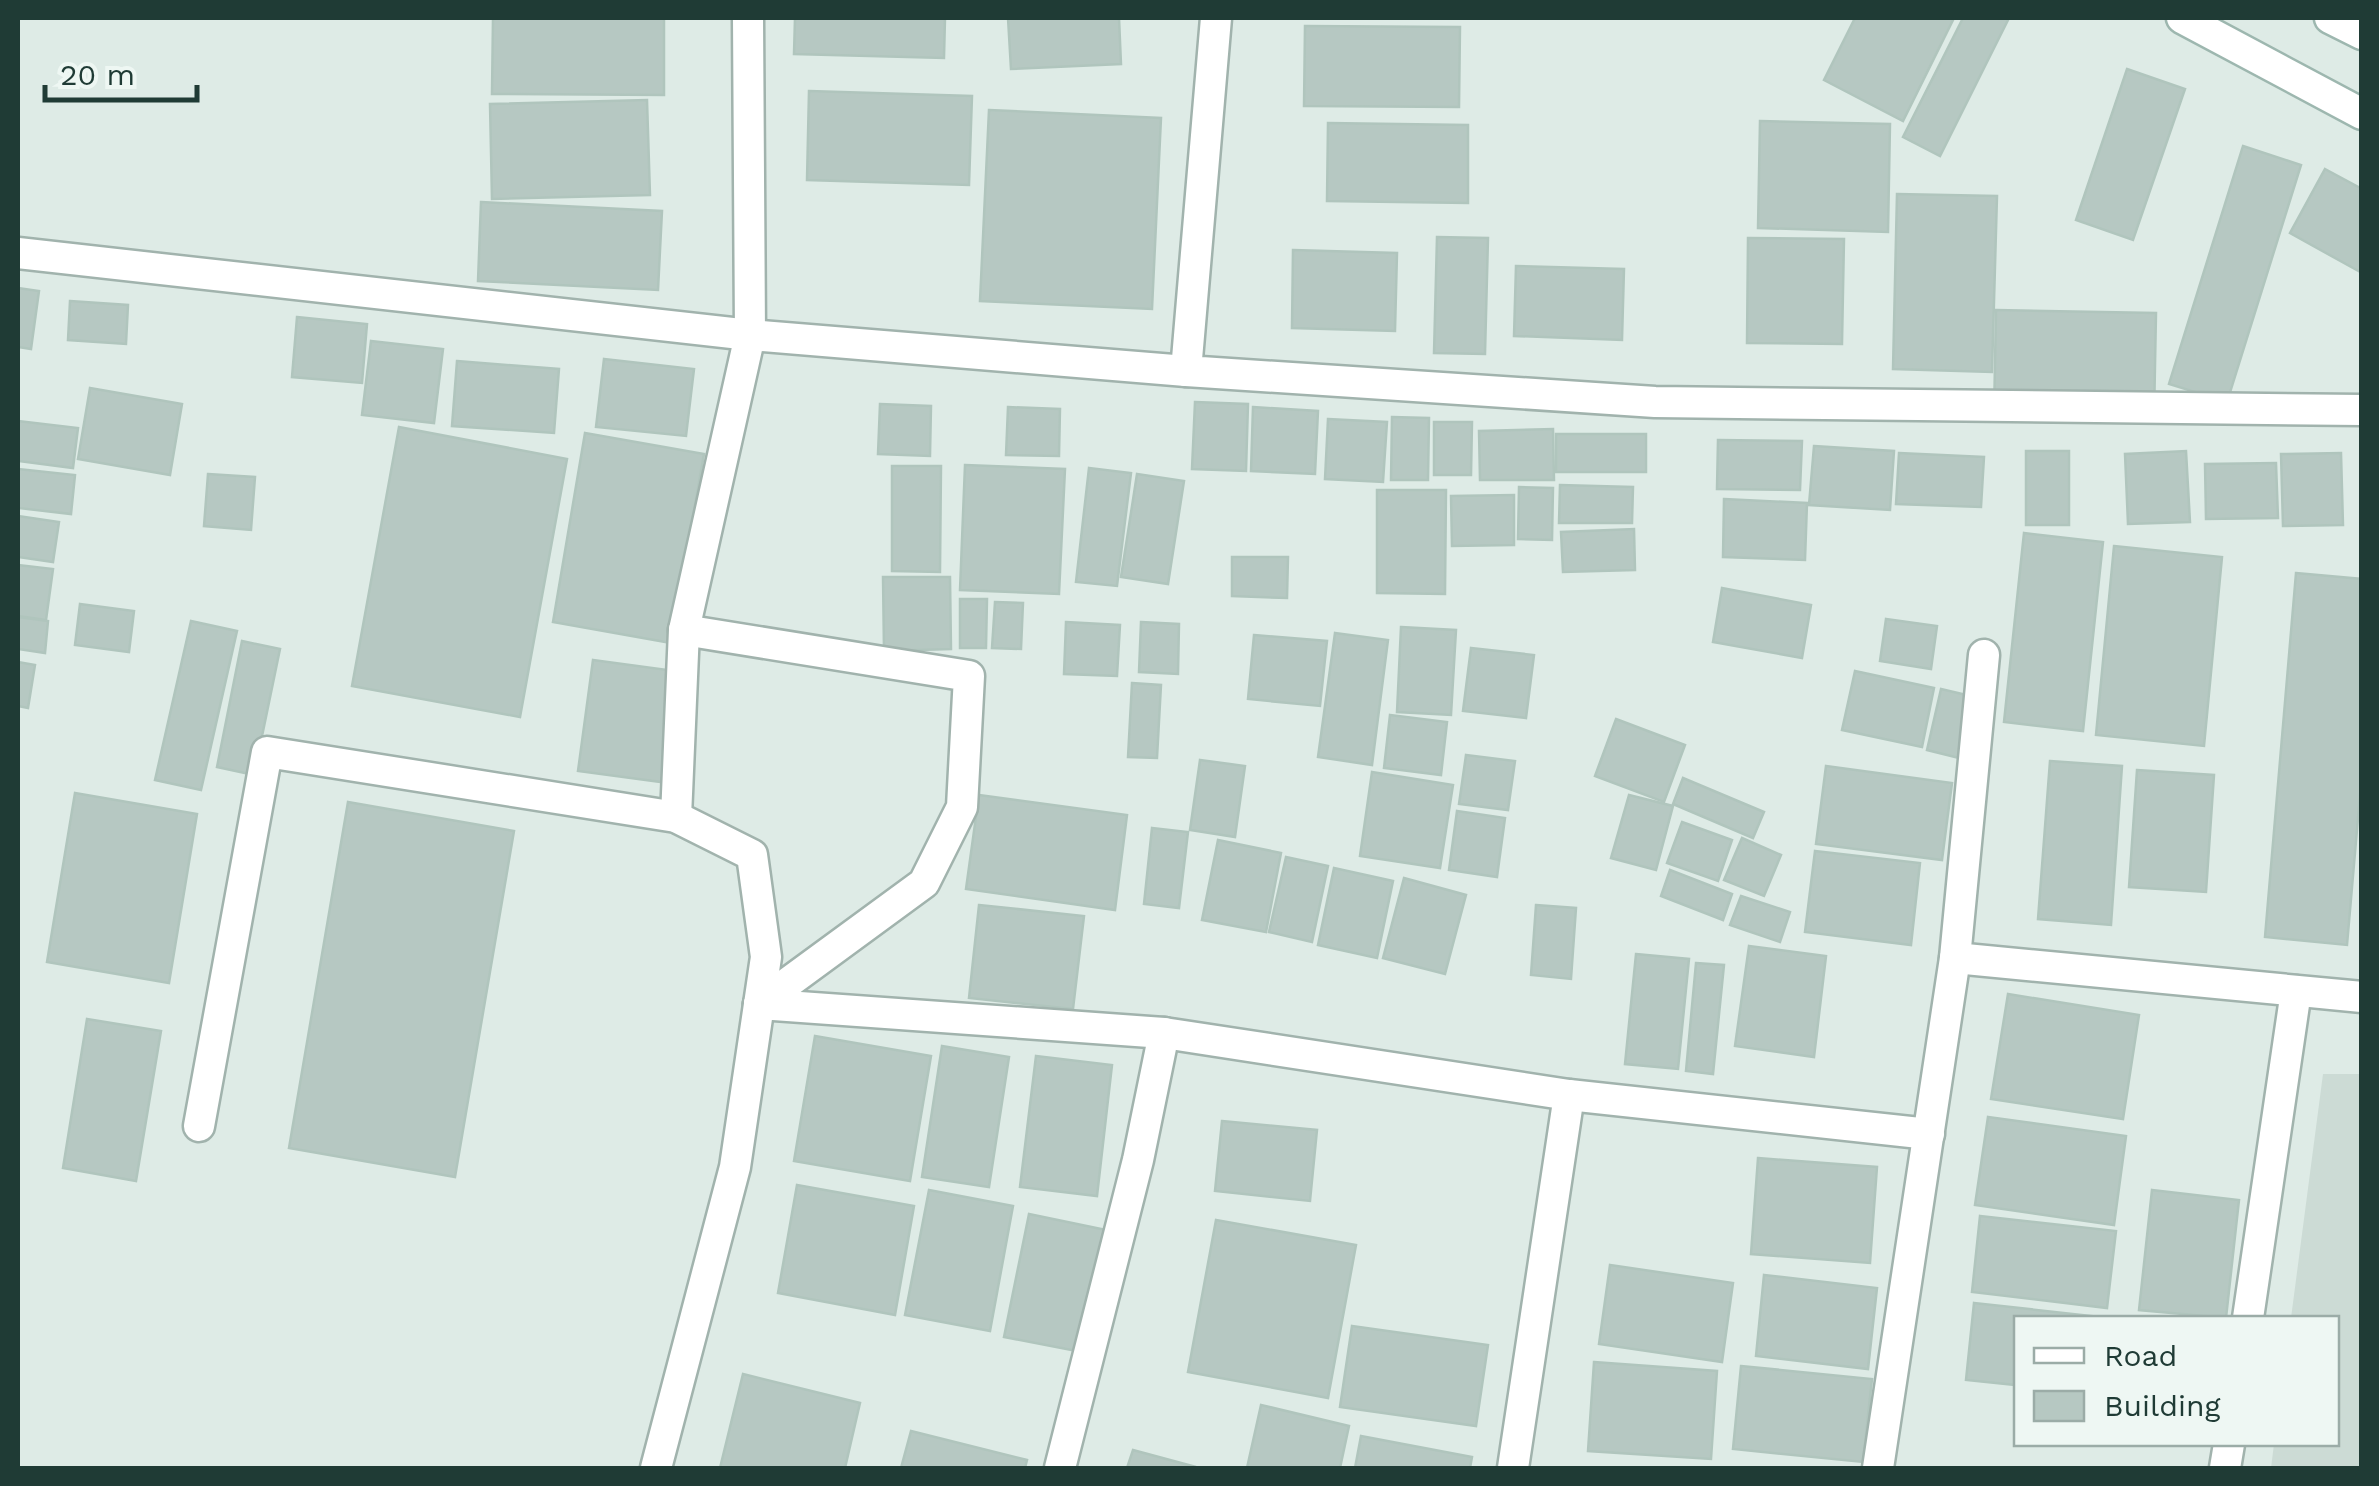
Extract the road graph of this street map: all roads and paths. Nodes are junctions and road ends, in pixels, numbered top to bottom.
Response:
1 (748, 18) edge
2 (1216, 18) edge
3 (2182, 18) edge
4 (2330, 18) edge
5 (2362, 34) edge
6 (2362, 114) edge
7 (18, 253) edge
8 (750, 335) junction
9 (1186, 371) junction
10 (2362, 410) edge
11 (684, 630) junction
12 (1984, 655) dead end
13 (676, 817) junction
14 (1955, 958) junction
15 (2296, 991) junction
16 (2362, 997) edge
17 (759, 1004) junction
18 (1164, 1033) junction
19 (1569, 1095) junction
20 (199, 1126) dead end
21 (1928, 1134) junction
22 (2248, 1316) edge
23 (656, 1468) edge
24 (1060, 1468) edge
25 (1512, 1468) edge
26 (1878, 1468) edge

1 - 8 street
2 - 9 street
3 - 6 street
4 - 5 street
7 - 8 street
8 - 9 street
8 - 11 street
9 - 10 street
11 - 13 street
11 - 17 street
12 - 14 street
13 - 17 street
13 - 20 street
14 - 15 street
14 - 21 street
15 - 16 street
15 - 22 street
17 - 18 street
17 - 23 street
18 - 19 street
18 - 24 street
19 - 21 street
19 - 25 street
21 - 26 street

